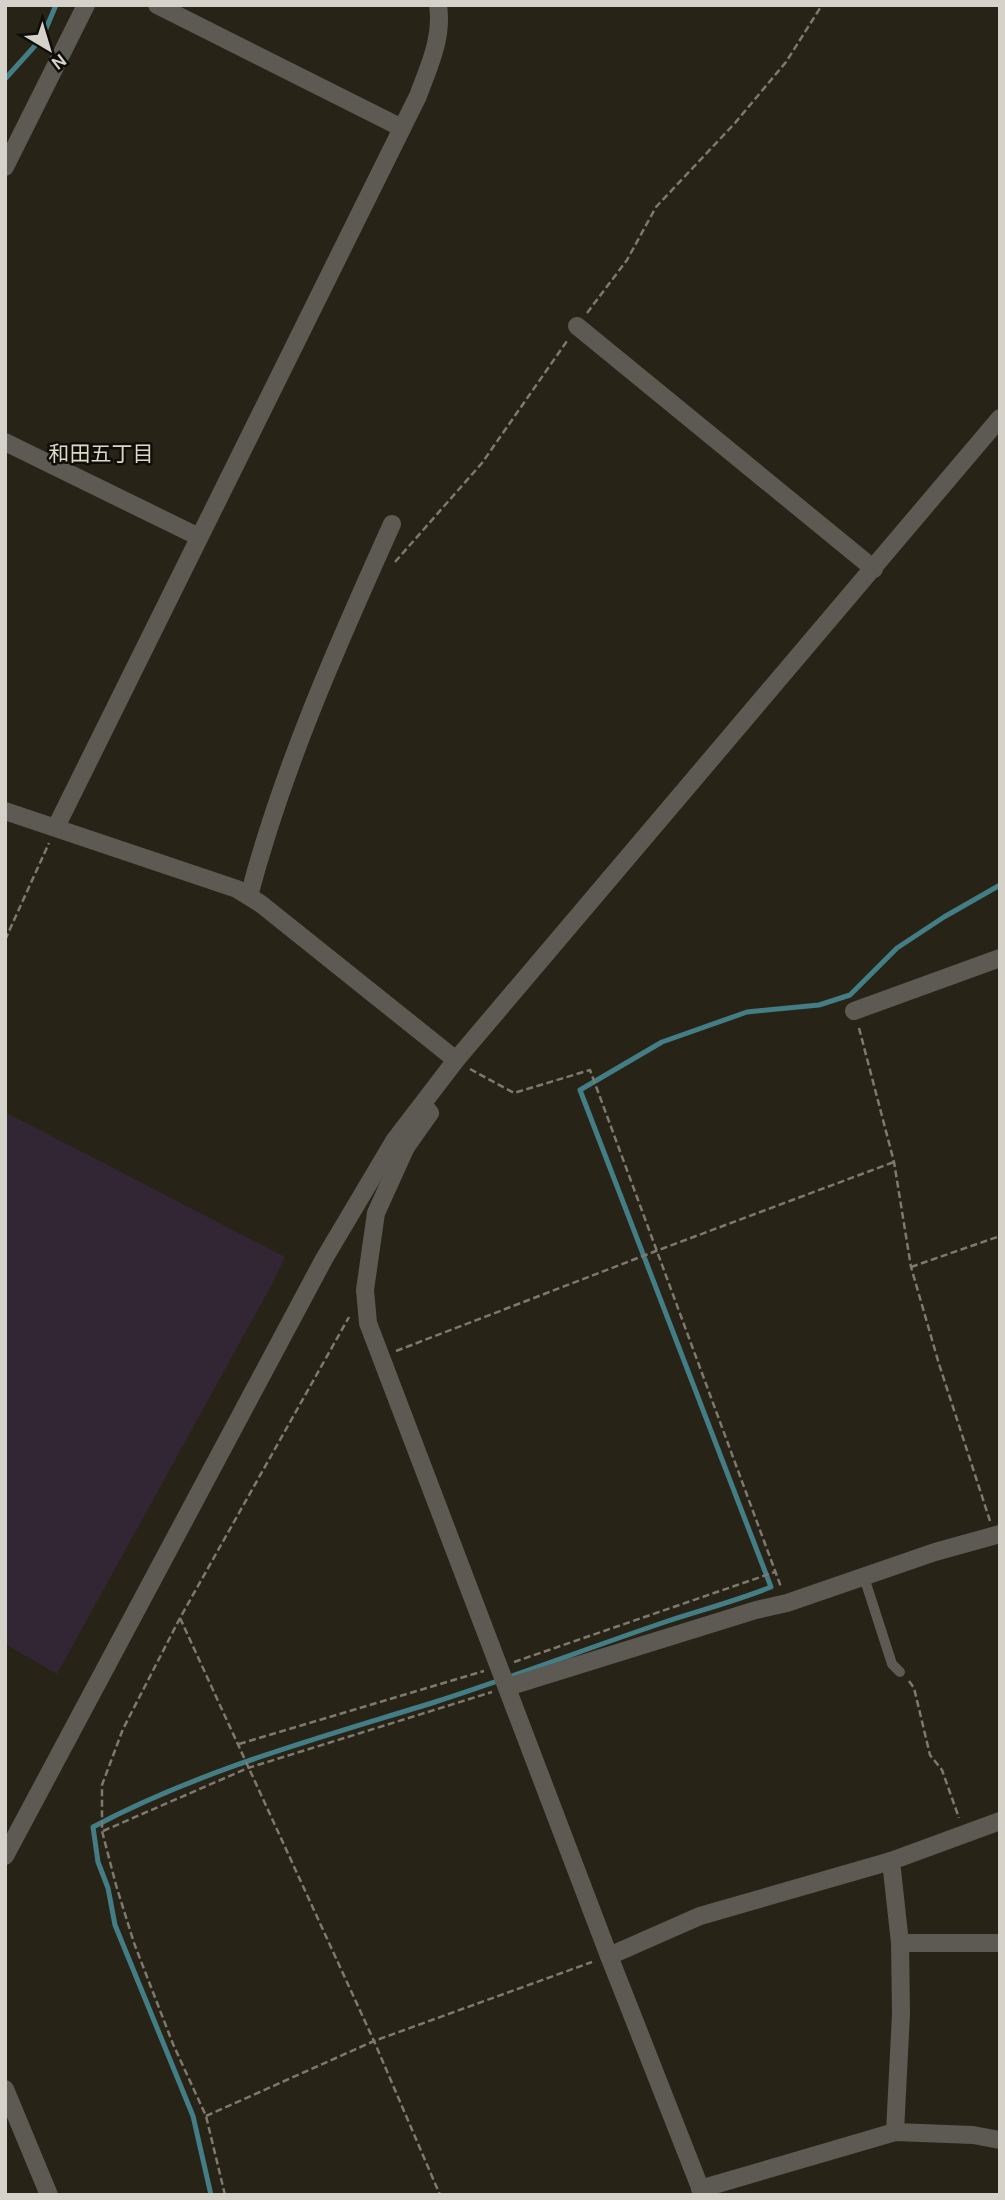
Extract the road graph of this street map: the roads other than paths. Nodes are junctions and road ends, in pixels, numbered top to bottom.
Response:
1 (86, 5) edge
2 (157, 5) edge
3 (438, 5) edge
4 (402, 128) junction
5 (5, 167) edge
6 (577, 326) road end
7 (1000, 418) edge
8 (5, 442) edge
9 (392, 524) dead end
10 (198, 537) junction
11 (874, 569) junction
12 (5, 811) edge
13 (56, 827) junction
14 (249, 896) junction
15 (1000, 958) edge
16 (854, 1011) road end
17 (456, 1060) junction
18 (423, 1104) junction
19 (997, 1534) edge
20 (864, 1577) junction
21 (900, 1672) road end
22 (508, 1687) junction
23 (1000, 1821) edge
24 (5, 1856) edge
25 (891, 1860) junction
26 (900, 1943) junction
27 (1000, 1943) edge
28 (609, 1956) junction
29 (5, 2089) edge
30 (895, 2132) junction
31 (1000, 2140) edge
32 (701, 2192) edge
33 (49, 2195) edge

1 - 5 street
2 - 4 street
3 - 4 street
4 - 10 street
6 - 11 street
7 - 11 street
8 - 10 street
9 - 14 street
10 - 13 street
11 - 17 street
12 - 13 street
13 - 14 street
14 - 17 street
15 - 16 street
17 - 18 street
18 - 22 street
18 - 24 street
19 - 20 street
20 - 21 lane
20 - 22 street
22 - 28 street
23 - 25 street
25 - 26 street
25 - 28 street
26 - 27 street
26 - 30 street
28 - 32 street
29 - 33 street
30 - 31 street
30 - 32 street

